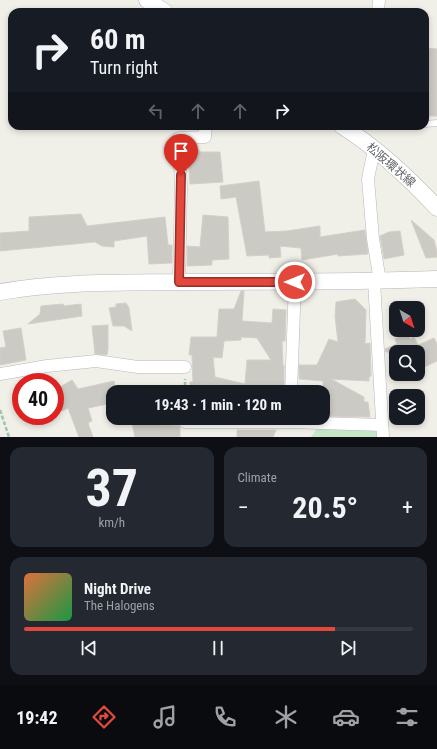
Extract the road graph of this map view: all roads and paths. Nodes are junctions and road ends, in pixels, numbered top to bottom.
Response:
1 (149, 1) edge
2 (159, 8) edge
3 (205, 130) edge
4 (360, 131) edge
5 (374, 149) junction
6 (437, 208) edge
7 (437, 279) edge
8 (377, 281) junction
9 (179, 282) junction
10 (295, 282) junction
11 (0, 292) edge
12 (185, 367) dead end
13 (0, 374) edge
14 (291, 385) edge
15 (0, 410) edge
16 (330, 425) edge
17 (383, 431) edge
18 (9, 437) edge

1 - 2 street
3 - 9 street
4 - 5 street, 松阪環状線
5 - 6 street, 松阪環状線
5 - 8 street
7 - 8 street
8 - 10 street
8 - 17 street
9 - 10 street
9 - 11 street
10 - 14 street
12 - 13 street
15 - 18 path
16 - 17 street

